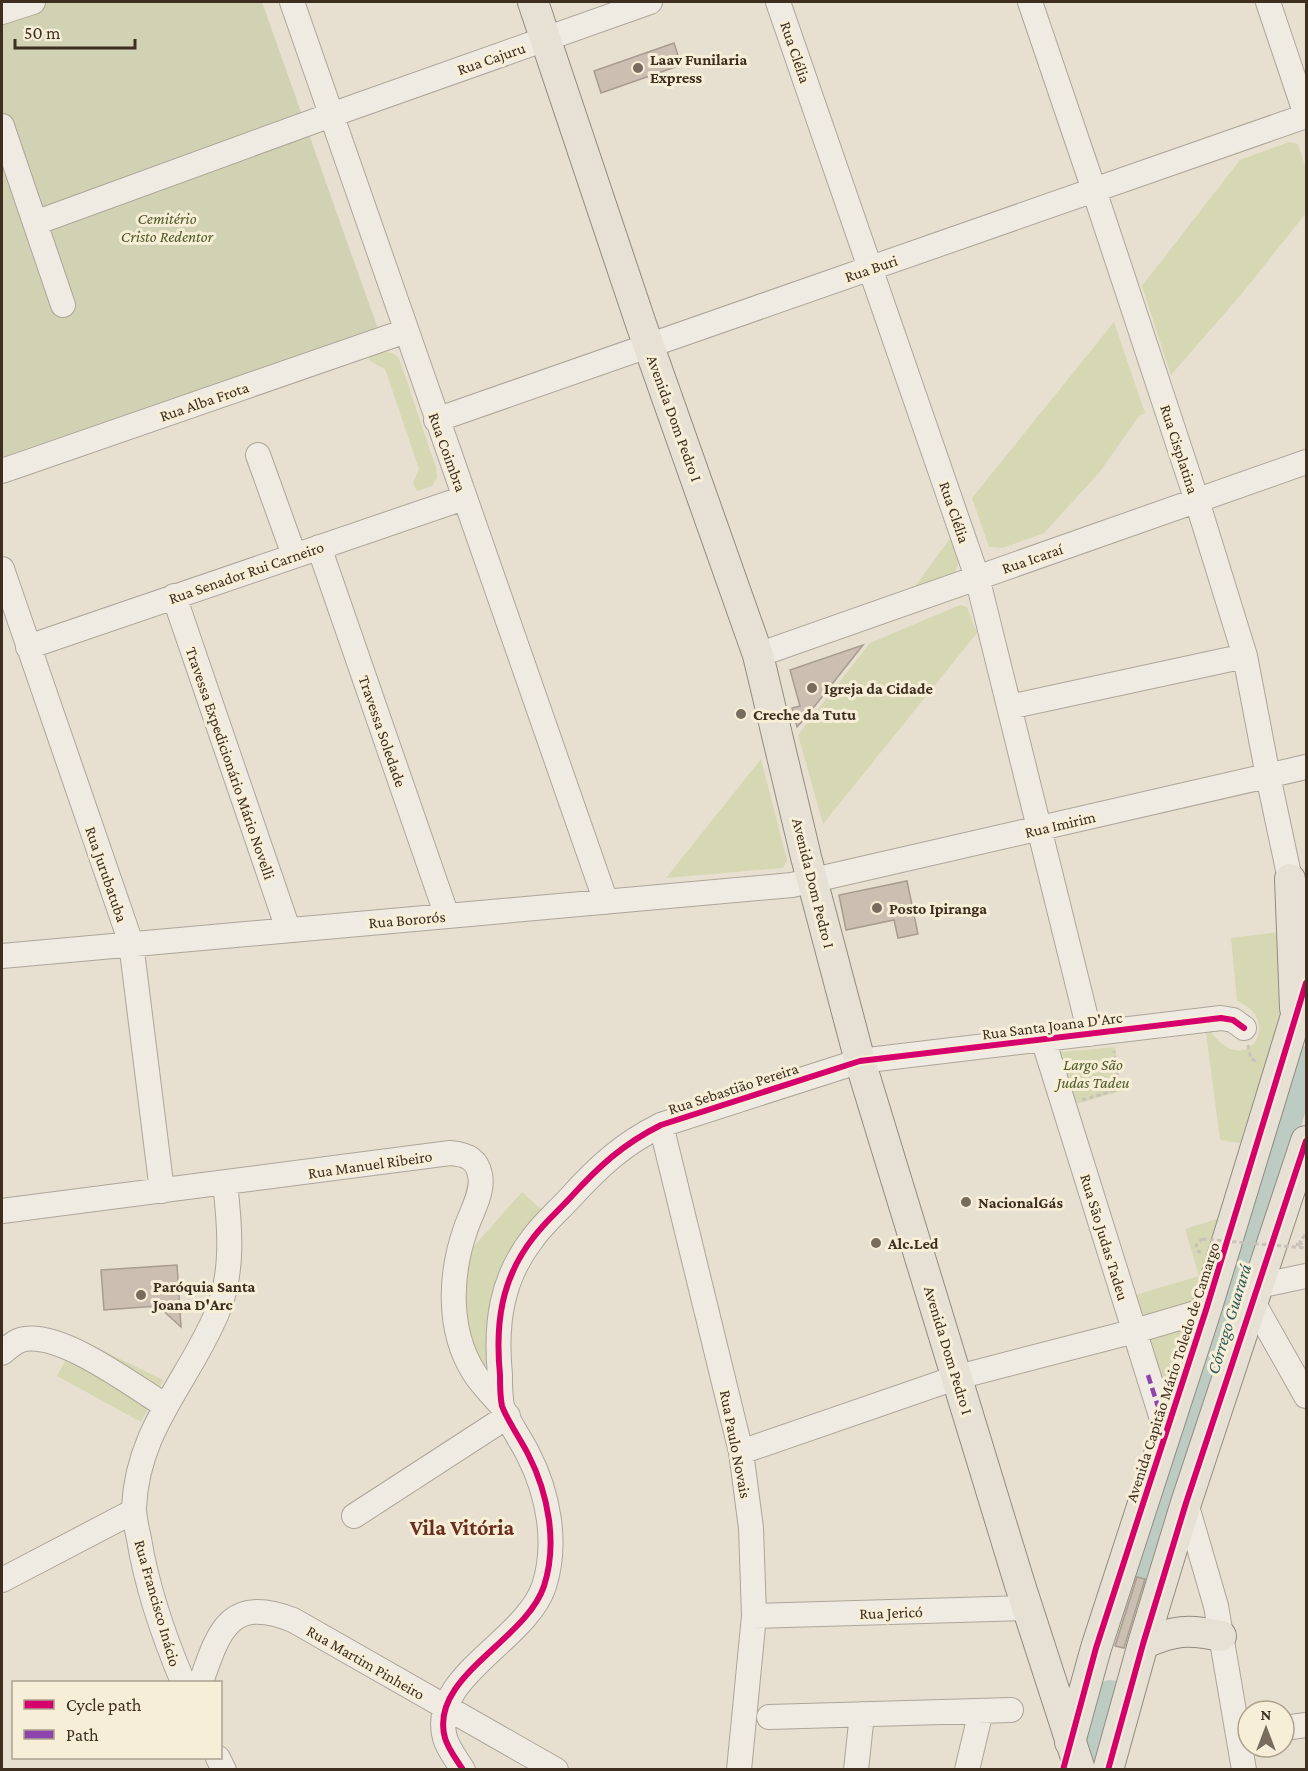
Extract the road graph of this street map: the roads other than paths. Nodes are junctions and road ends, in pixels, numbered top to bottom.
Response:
1 (33, 2) edge
2 (292, 2) edge
3 (533, 2) edge
4 (650, 2) edge
5 (778, 2) edge
6 (1030, 2) edge
7 (1268, 2) edge
8 (2, 12) edge
9 (547, 39) junction
10 (332, 114) junction
11 (1306, 116) edge
12 (2, 126) edge
13 (1094, 190) junction
14 (35, 223) junction
15 (872, 268) junction
16 (63, 305) dead end
17 (406, 331) junction
18 (649, 346) junction
19 (436, 420) junction
20 (258, 456) dead end
21 (1306, 462) edge
22 (2, 471) edge
23 (464, 498) junction
24 (1197, 501) junction
25 (319, 547) junction
26 (294, 555) junction
27 (2, 574) edge
28 (977, 577) junction
29 (174, 596) junction
30 (27, 647) junction
31 (758, 655) junction
32 (1245, 656) junction
33 (1009, 707) junction
34 (1306, 767) edge
35 (1268, 776) junction
36 (1040, 829) junction
37 (812, 881) junction
38 (1298, 890) edge
39 (606, 902) junction
40 (447, 916) junction
41 (288, 929) junction
42 (130, 943) junction
43 (2, 956) edge
44 (1306, 983) edge
45 (1296, 1023) junction
46 (1244, 1029) road end
47 (1101, 1033) junction
48 (1043, 1039) junction
49 (860, 1061) junction
50 (662, 1125) junction
51 (1306, 1141) edge
52 (225, 1183) junction
53 (162, 1191) junction
54 (2, 1211) edge
55 (1306, 1276) edge
56 (1256, 1294) junction
57 (1206, 1310) junction
58 (1135, 1331) junction
59 (2, 1353) edge
60 (958, 1377) junction
61 (1306, 1396) edge
62 (166, 1407) junction
63 (505, 1411) junction
64 (1167, 1435) junction
65 (741, 1452) junction
66 (1186, 1503) junction
67 (134, 1511) junction
68 (354, 1516) dead end
69 (2, 1580) edge
70 (1028, 1608) junction
71 (754, 1616) junction
72 (1221, 1636) junction
73 (1143, 1644) junction
74 (1096, 1648) junction
75 (1042, 1651) junction
76 (182, 1681) edge
77 (202, 1681) edge
78 (1236, 1704) edge
79 (446, 1707) junction
80 (1011, 1710) dead end
81 (981, 1711) junction
82 (862, 1714) junction
83 (769, 1717) dead end
84 (1073, 1760) edge
85 (463, 1770) edge
86 (556, 1770) edge
87 (739, 1770) edge
88 (856, 1770) edge
89 (967, 1770) edge
90 (1108, 1770) edge

1 - 8 street
2 - 10 street, Rua Coimbra
3 - 9 main road, Avenida Dom Pedro I
4 - 9 street, Rua Cajuru
5 - 15 street, Rua Clélia
6 - 13 street, Rua Cisplatina
7 - 11 street
9 - 10 street, Rua Cajuru
9 - 18 main road, Avenida Dom Pedro I
10 - 14 street, Rua Cajuru
10 - 17 street, Rua Coimbra
11 - 13 street, Rua Buri
12 - 14 street
13 - 15 street, Rua Buri
13 - 24 street, Rua Cisplatina
14 - 16 street
15 - 18 street, Rua Buri
15 - 28 street, Rua Clélia
17 - 19 street, Rua Coimbra
17 - 22 street, Rua Alba Frota
18 - 19 street, Rua Buri
18 - 31 main road, Avenida Dom Pedro I
19 - 23 street, Rua Coimbra
20 - 26 street
21 - 24 street, Rua Icaraí
23 - 25 street, Rua Senador Rui Carneiro
23 - 39 street, Rua Coimbra
24 - 28 street, Rua Icaraí
24 - 32 street, Rua Cisplatina
25 - 26 street, Rua Senador Rui Carneiro
25 - 40 street, Travessa Soledade
26 - 29 street, Rua Senador Rui Carneiro
27 - 30 street, Rua Jurubatuba
28 - 31 street, Rua Icaraí
28 - 33 street, Rua Clélia
29 - 30 street, Rua Senador Rui Carneiro
29 - 41 street, Travessa Expedicionário Mário Novelli
30 - 42 street, Rua Jurubatuba
31 - 37 main road, Avenida Dom Pedro I
32 - 33 street
32 - 35 street, Rua Cisplatina
33 - 36 street, Rua Clélia
34 - 35 street, Rua Imirim
35 - 36 street, Rua Imirim
35 - 38 street, Rua Cisplatina
36 - 37 street, Rua Imirim
36 - 47 street, Rua Clélia
37 - 39 street, Rua Bororós
37 - 49 main road, Avenida Dom Pedro I
38 - 45 main road
39 - 40 street, Rua Bororós
40 - 41 street, Rua Bororós
41 - 42 street, Rua Bororós
42 - 43 street, Rua Bororós
42 - 53 street, Rua Jurubatuba
44 - 45 main road, Avenida Capitão Mário Toledo de Camargo
45 - 57 main road, Avenida Capitão Mário Toledo de Camargo
46 - 47 street, Rua Santa Joana D'Arc
47 - 48 street, Rua Santa Joana D'Arc
48 - 49 street, Rua Santa Joana D'Arc
48 - 58 street, Rua São Judas Tadeu
49 - 50 street, Rua Sebastião Pereira
49 - 60 main road, Avenida Dom Pedro I
50 - 63 street, Rua Sebastião Pereira
50 - 65 street, Rua Paulo Novais
51 - 56 main road
52 - 53 street, Rua Manuel Ribeiro
52 - 62 street, Rua Francisco Inácio
52 - 63 street, Rua Manuel Ribeiro
53 - 54 street, Rua Manuel Ribeiro
55 - 56 street
56 - 61 street
56 - 66 main road
57 - 58 street
57 - 64 main road, Avenida Capitão Mário Toledo de Camargo
58 - 60 street
58 - 64 street, Rua São Judas Tadeu
59 - 62 street
60 - 65 street
60 - 70 main road, Avenida Dom Pedro I
62 - 67 street, Rua Francisco Inácio
63 - 68 street
63 - 79 street, Rua Sebastião Pereira
64 - 74 main road, Avenida Capitão Mário Toledo de Camargo
65 - 71 street, Rua Paulo Novais
66 - 72 street
66 - 73 main road
67 - 69 street
67 - 76 street, Rua Francisco Inácio
70 - 71 street, Rua Jericó
70 - 75 main road, Avenida Dom Pedro I
71 - 87 street, Rua Paulo Novais
72 - 73 main road
72 - 78 street
73 - 90 main road
74 - 75 main road
74 - 84 main road, Avenida Capitão Mário Toledo de Camargo
75 - 84 main road, Avenida Dom Pedro I
77 - 79 street, Rua Martim Pinheiro
79 - 85 street
79 - 86 street, Rua Martim Pinheiro
80 - 81 street
81 - 82 street
81 - 89 street
82 - 83 street
82 - 88 street

